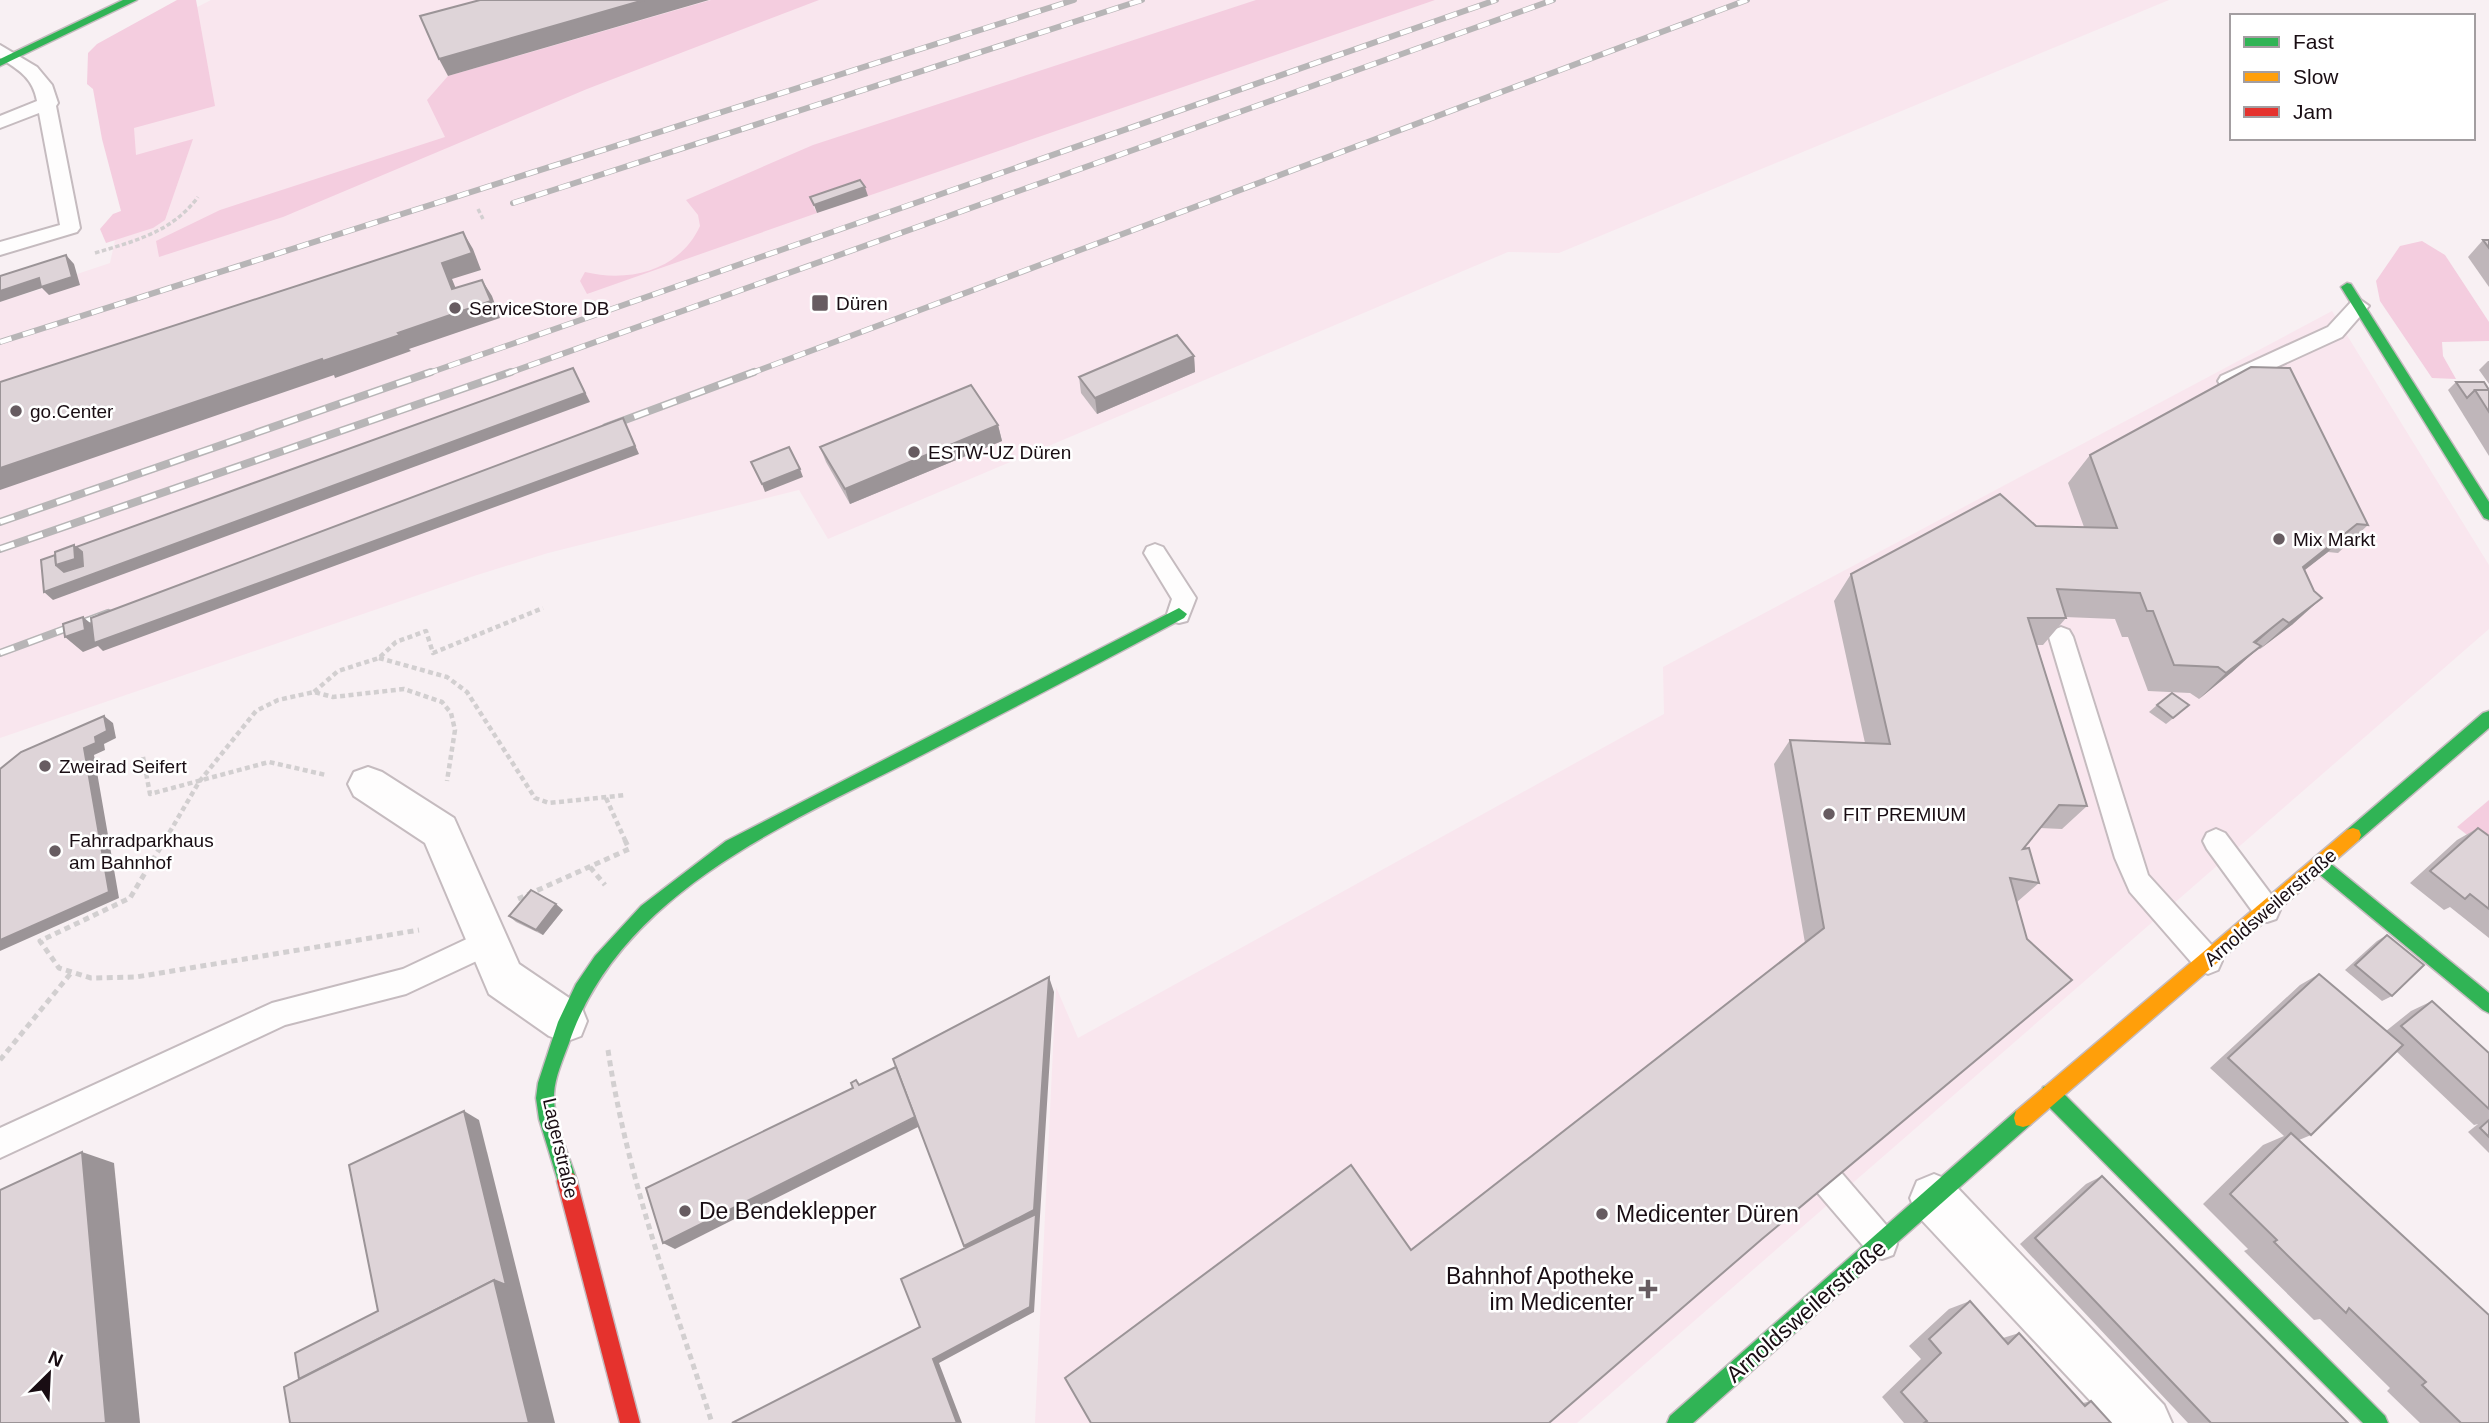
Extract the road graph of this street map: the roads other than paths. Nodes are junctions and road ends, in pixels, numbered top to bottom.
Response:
1 (132, 0) edge
2 (4, 57) edge
3 (49, 103) junction
4 (0, 122) edge
5 (0, 249) edge
6 (2347, 287) dead end
7 (2359, 306) junction
8 (2217, 386) edge
9 (2489, 514) edge
10 (1155, 553) dead end
11 (1179, 614) joint
12 (2061, 637) edge
13 (2489, 718) edge
14 (368, 784) dead end
15 (2216, 841) dead end
16 (2319, 864) junction
17 (2267, 910) junction
18 (483, 930) junction
19 (2208, 961) junction
20 (2489, 1004) edge
21 (565, 1021) junction
22 (2050, 1094) junction
23 (0, 1143) edge
24 (1828, 1181) edge
25 (1934, 1198) junction
26 (1882, 1244) junction
27 (630, 1423) edge
28 (1677, 1423) edge
29 (2146, 1423) edge
30 (2378, 1423) edge

1 - 2 street
2 - 3 lane
3 - 4 lane
3 - 5 lane
6 - 7 street
7 - 8 lane
7 - 9 street
10 - 11 lane
11 - 21 street, Lagerstraße
12 - 19 lane
13 - 16 street, Arnoldsweilerstraße
14 - 18 street
15 - 17 lane
16 - 17 street, Arnoldsweilerstraße
16 - 20 street
17 - 19 street, Arnoldsweilerstraße
18 - 21 street
18 - 23 lane
19 - 22 street, Arnoldsweilerstraße
21 - 27 street, Lagerstraße
22 - 25 street, Arnoldsweilerstraße
22 - 30 street
24 - 26 lane
25 - 26 street, Arnoldsweilerstraße
25 - 29 street
26 - 28 street, Arnoldsweilerstraße

